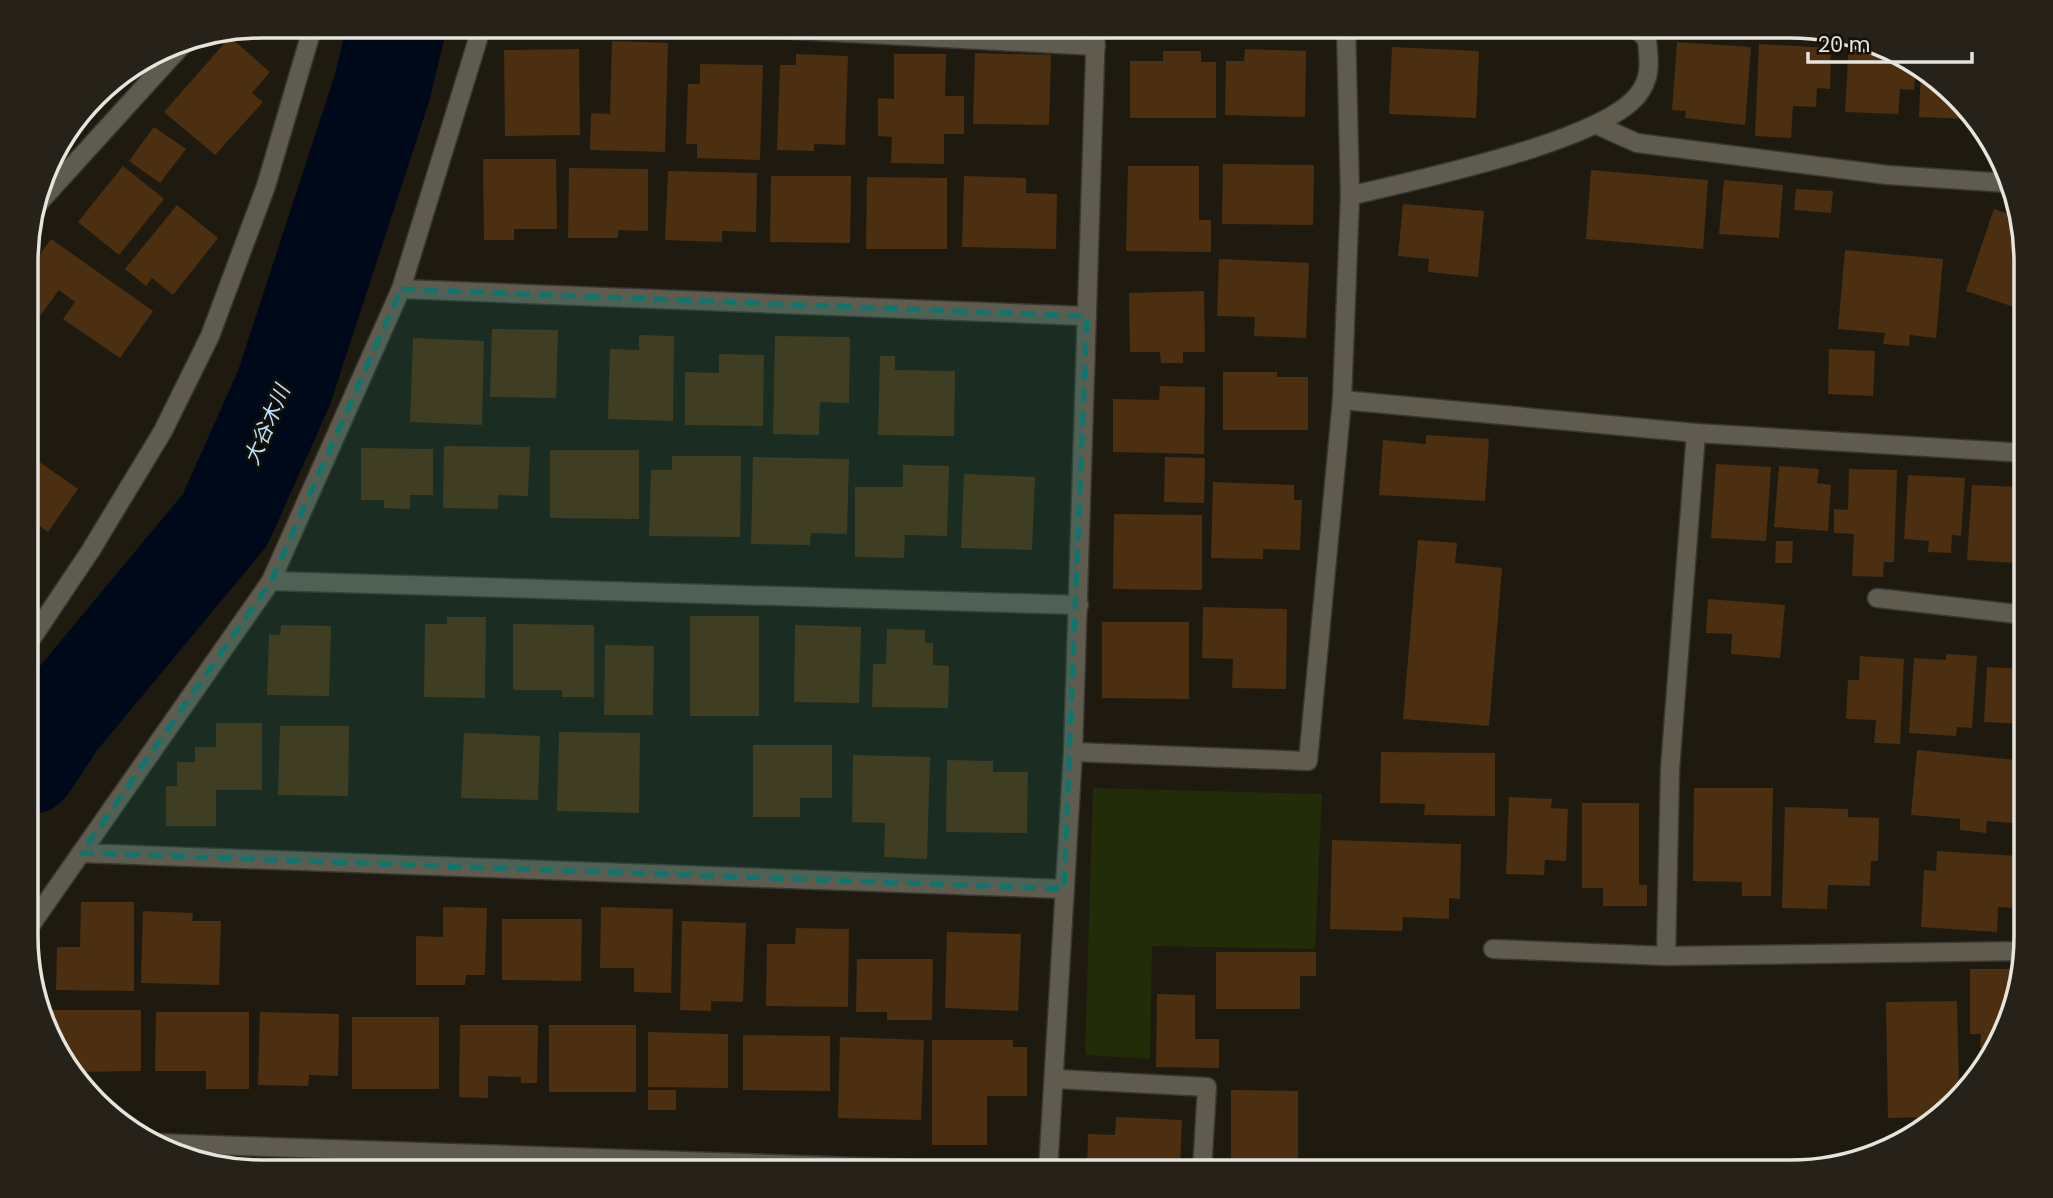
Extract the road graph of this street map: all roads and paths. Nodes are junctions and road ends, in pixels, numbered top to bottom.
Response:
1 (309, 38) edge
2 (478, 38) edge
3 (945, 38) edge
4 (1096, 38) edge
5 (1346, 38) edge
6 (1645, 38) edge
7 (1096, 46) junction
8 (168, 60) edge
9 (1597, 125) junction
10 (1999, 182) edge
11 (50, 190) edge
12 (1350, 196) junction
13 (401, 289) junction
14 (1087, 316) junction
15 (1342, 400) junction
16 (1696, 433) junction
17 (2014, 452) edge
18 (271, 580) junction
19 (1877, 598) dead end
20 (1079, 605) junction
21 (2014, 614) edge
22 (38, 629) edge
23 (1073, 752) junction
24 (81, 853) junction
25 (1064, 889) junction
26 (38, 915) edge
27 (1493, 949) dead end
28 (2014, 951) edge
29 (1666, 956) junction
30 (1056, 1079) junction
31 (182, 1144) edge
32 (1049, 1159) edge
33 (1203, 1159) edge
34 (665, 1160) edge

1 - 22 street
2 - 13 street
3 - 7 street
4 - 7 street
5 - 12 street
6 - 9 street
7 - 14 street
8 - 11 street
9 - 10 street
9 - 12 street
12 - 15 street
13 - 14 street
13 - 18 street
14 - 20 street
15 - 16 street
15 - 23 street
16 - 17 street
16 - 29 street
18 - 20 street
18 - 24 street
19 - 21 street
20 - 23 street
23 - 25 street
24 - 25 street
24 - 26 street
25 - 30 street
27 - 29 street
28 - 29 street
30 - 32 street
30 - 33 street
31 - 34 street

